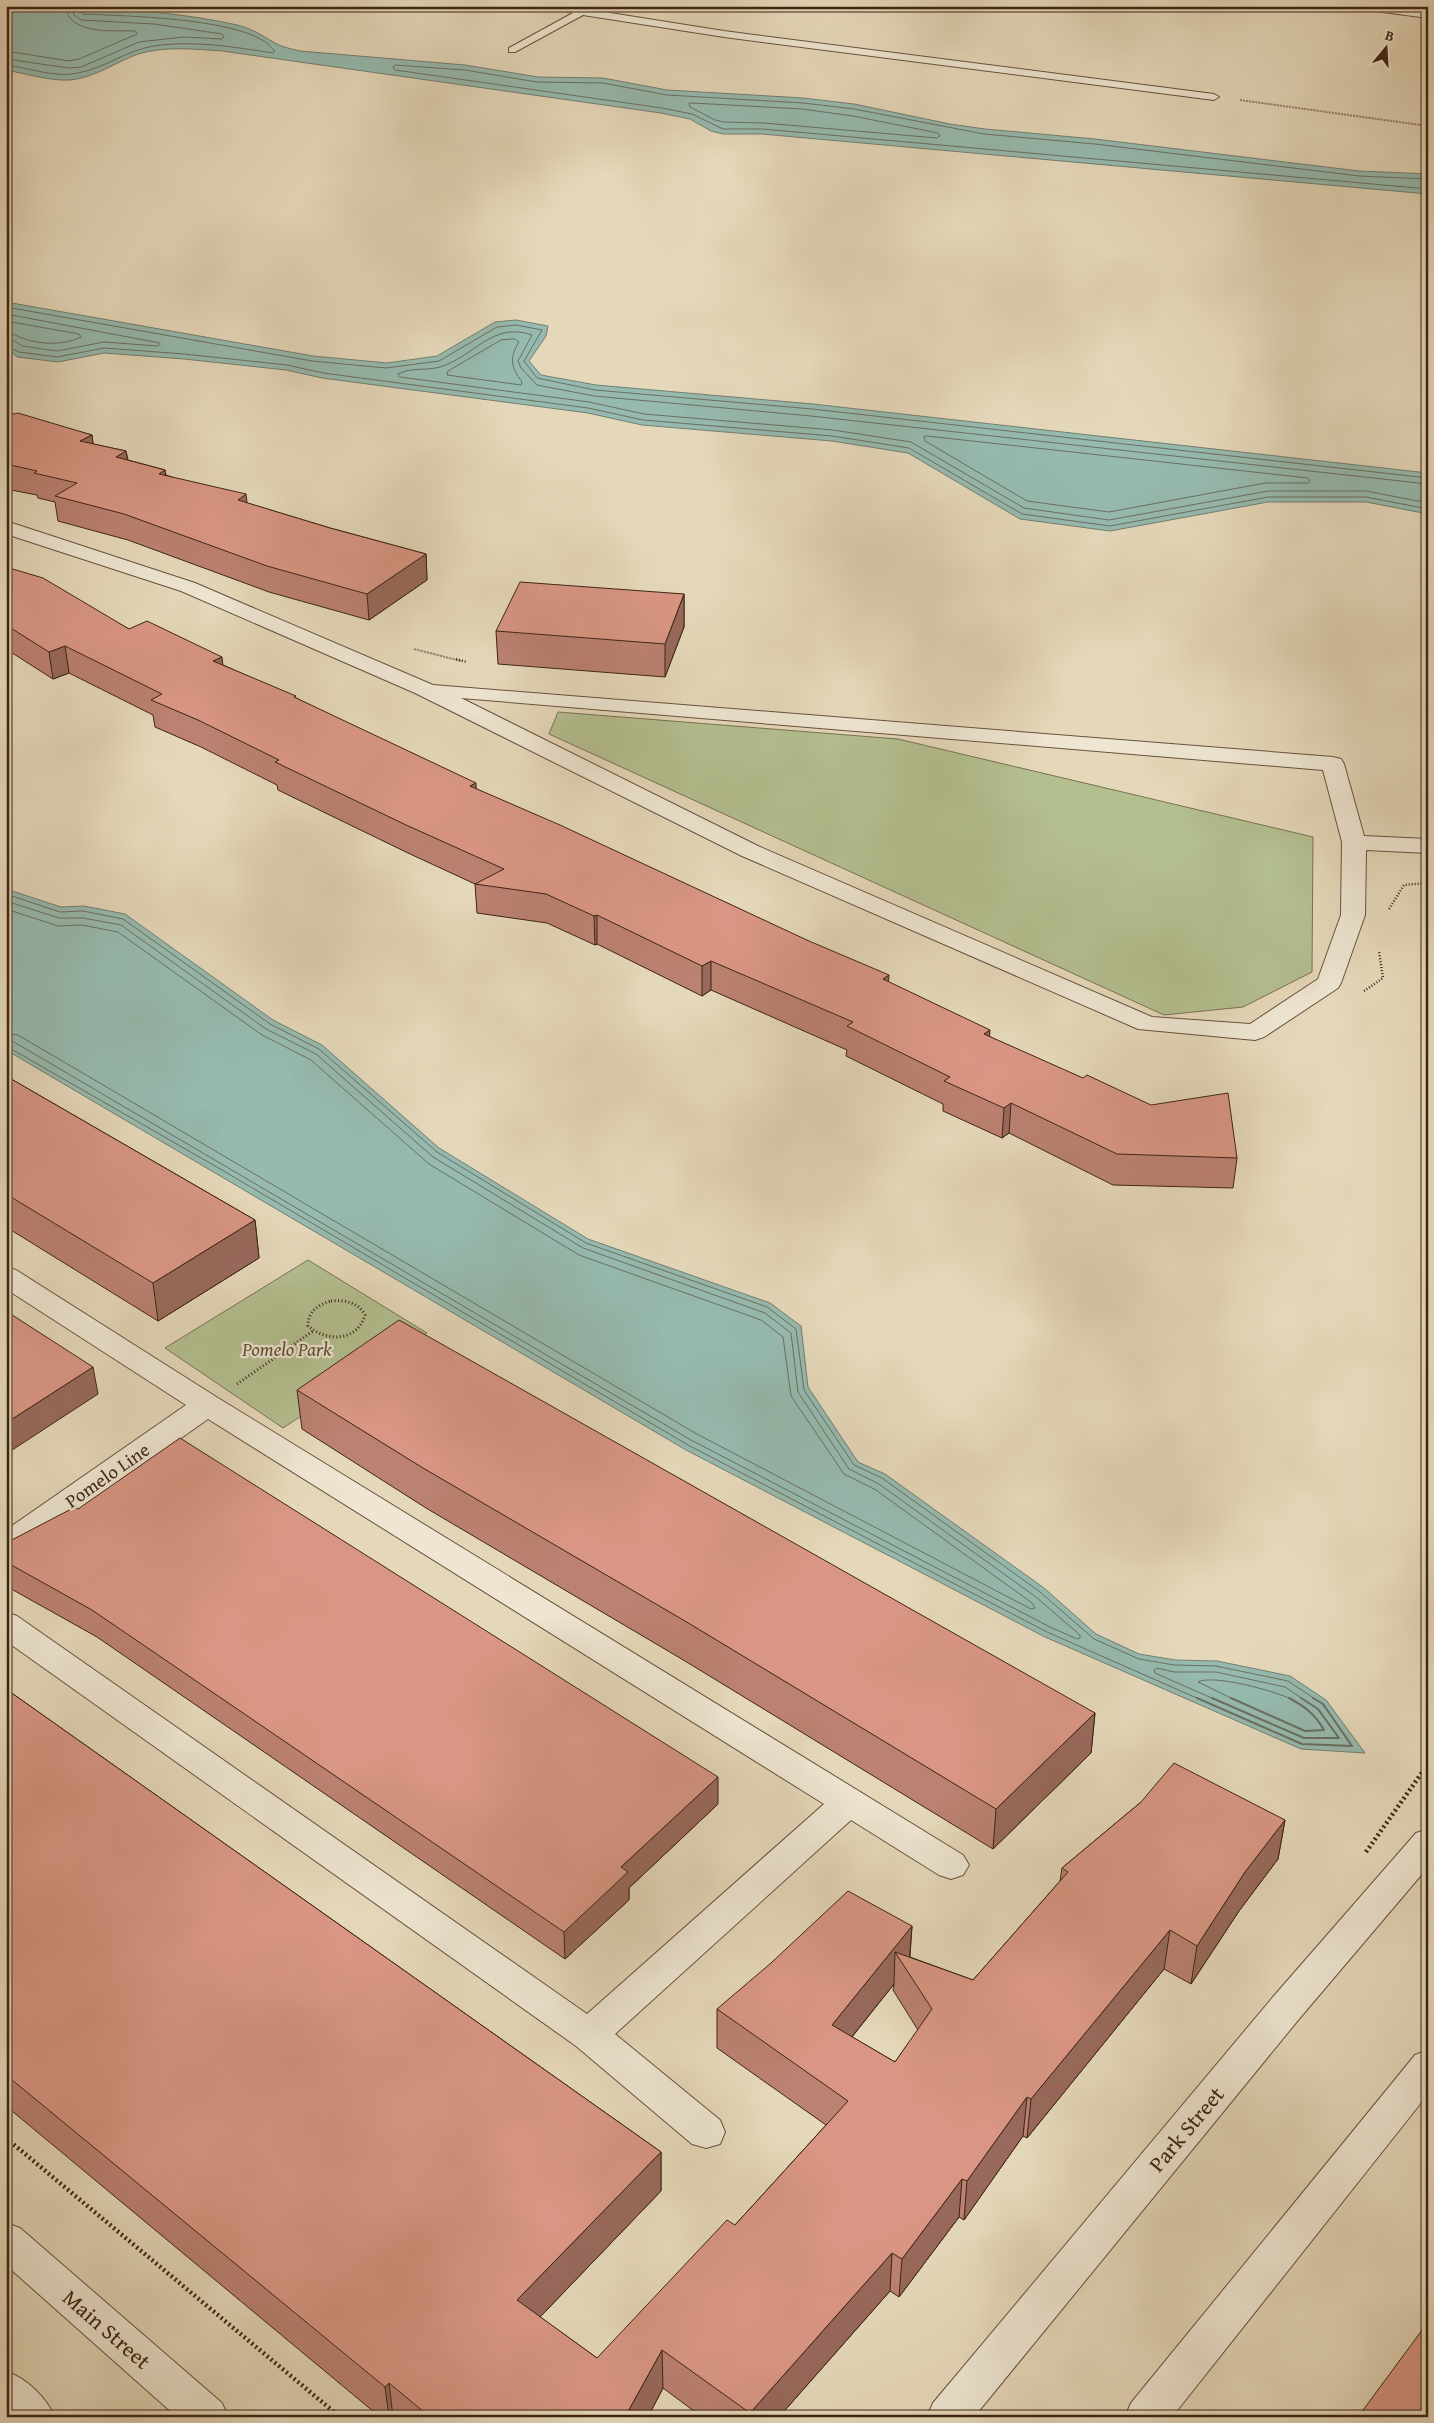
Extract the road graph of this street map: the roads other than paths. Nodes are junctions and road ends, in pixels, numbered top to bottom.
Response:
1 (547, 6) edge
2 (1368, 6) edge
3 (581, 12) junction
4 (1428, 14) edge
5 (512, 50) dead end
6 (1214, 97) road end
7 (6, 527) edge
8 (423, 688) junction
9 (1354, 842) junction
10 (1428, 846) edge
11 (6, 1276) edge
12 (207, 1404) junction
13 (6, 1546) edge
14 (6, 1624) edge
15 (849, 1802) junction
16 (1428, 1844) edge
17 (951, 1865) dead end
18 (589, 2035) junction
19 (1423, 2084) edge
20 (706, 2132) dead end
21 (6, 2240) edge
22 (6, 2390) edge
23 (34, 2417) edge
24 (207, 2417) edge
25 (948, 2417) edge
26 (1146, 2417) edge

1 - 3 lane
2 - 4 street
3 - 5 lane
3 - 6 lane
7 - 8 street
8 - 9 street
8 - 9 street
9 - 10 street
11 - 12 street
12 - 13 street, Pomelo Line
12 - 15 street
14 - 18 street
15 - 17 street
15 - 18 street
16 - 25 street, Park Street
18 - 20 street
19 - 26 street
21 - 24 street, Main Street
22 - 23 street

